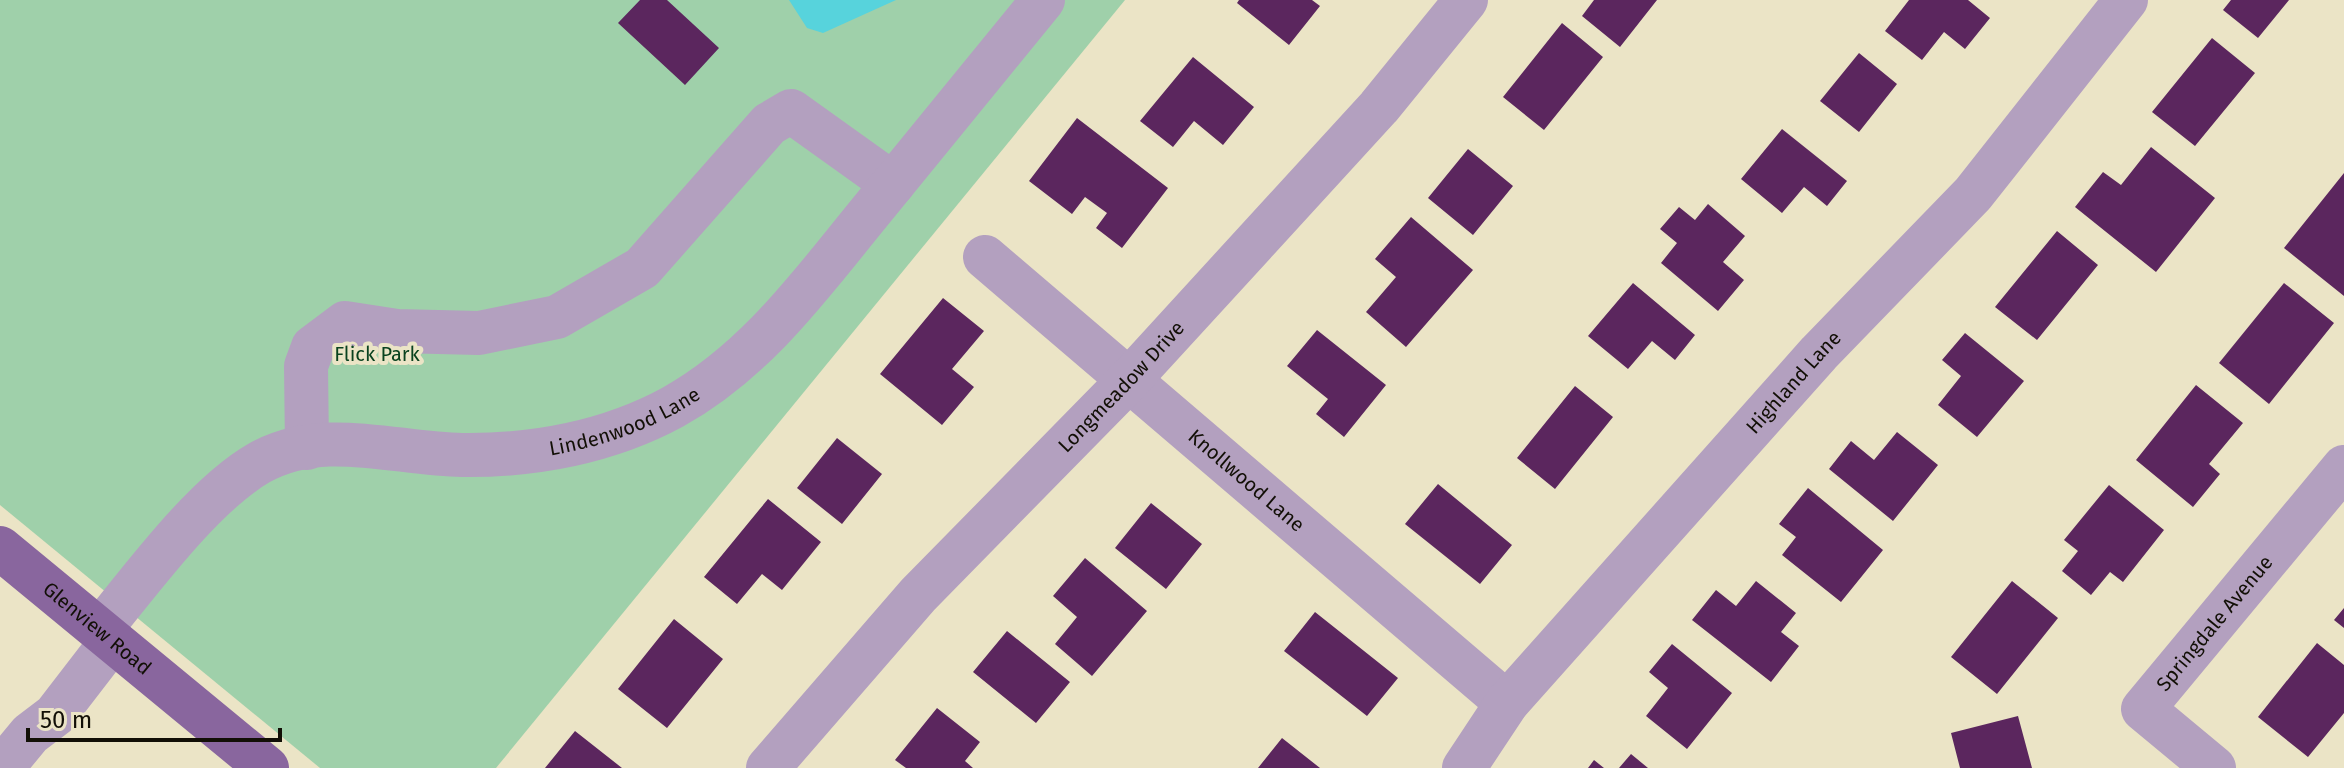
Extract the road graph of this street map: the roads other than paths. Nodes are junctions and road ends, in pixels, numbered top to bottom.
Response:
1 (1043, 0) edge
2 (1466, 0) edge
3 (2126, 0) edge
4 (893, 184) junction
5 (985, 257) dead end
6 (1129, 380) junction
7 (307, 448) junction
8 (2344, 467) edge
9 (0, 548) edge
10 (106, 636) junction
11 (1507, 703) junction
12 (2, 768) edge
13 (267, 768) edge
14 (768, 768) edge
15 (1464, 768) edge
16 (2214, 768) edge

1 - 4 street, Lindenwood Lane
2 - 6 street, Longmeadow Drive
3 - 11 street, Highland Lane
4 - 7 street, Lindenwood Lane
4 - 7 street
5 - 6 street, Knollwood Lane
6 - 11 street, Knollwood Lane
6 - 14 street, Longmeadow Drive
7 - 10 street, Lindenwood Lane
8 - 16 street, Springdale Avenue
9 - 10 main road, Glenview Road
10 - 12 street, Lindenwood Lane
10 - 13 main road, Glenview Road
11 - 15 street, Highland Lane

